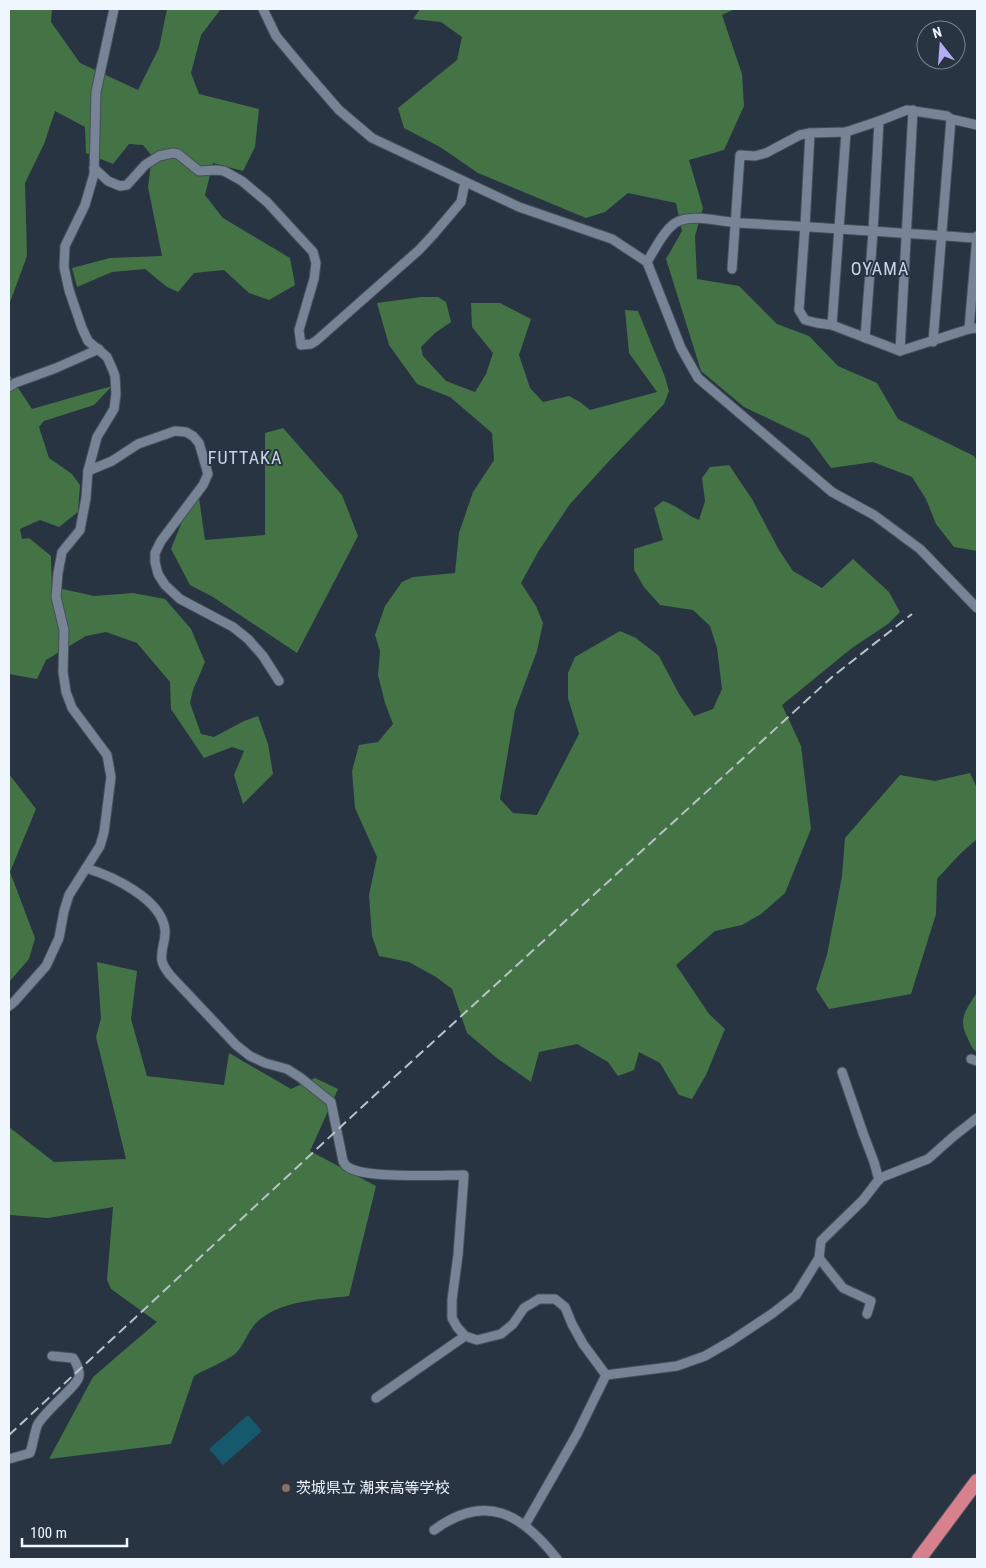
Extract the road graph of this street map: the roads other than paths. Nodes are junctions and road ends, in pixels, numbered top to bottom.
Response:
1 (114, 9) edge
2 (263, 9) edge
3 (913, 110) junction
4 (951, 119) junction
5 (879, 121) junction
6 (977, 125) edge
7 (846, 132) junction
8 (810, 133) junction
9 (94, 168) junction
10 (466, 182) junction
11 (734, 222) junction
12 (805, 226) junction
13 (838, 228) junction
14 (873, 232) junction
15 (907, 234) junction
16 (942, 236) junction
17 (977, 237) edge
18 (647, 262) junction
19 (732, 269) dead end
20 (832, 325) junction
21 (973, 329) edge
22 (864, 338) junction
23 (933, 342) junction
24 (99, 349) junction
25 (900, 351) junction
26 (9, 387) edge
27 (88, 471) junction
28 (977, 608) edge
29 (279, 680) dead end
30 (86, 868) junction
31 (9, 1006) edge
32 (842, 1072) dead end
33 (977, 1118) edge
34 (879, 1180) junction
35 (819, 1258) junction
36 (867, 1314) dead end
37 (465, 1336) junction
38 (52, 1356) dead end
39 (606, 1375) junction
40 (376, 1398) dead end
41 (9, 1459) edge
42 (977, 1481) edge
43 (525, 1525) junction
44 (434, 1530) dead end
45 (556, 1559) edge
46 (919, 1559) edge

1 - 9 street
2 - 10 street
3 - 4 street
3 - 5 street
3 - 15 street
4 - 6 street
4 - 16 street
5 - 7 street
5 - 14 street
7 - 8 street
7 - 13 street
8 - 11 street
8 - 12 street
9 - 10 street
9 - 24 street
10 - 18 street
11 - 12 street
11 - 18 street
11 - 19 street
12 - 13 street
12 - 20 street
13 - 14 street
13 - 20 street
14 - 15 street
14 - 22 street
15 - 16 street
15 - 25 street
16 - 17 street
16 - 23 street
17 - 21 street
18 - 28 street
20 - 22 street
21 - 23 street
22 - 25 street
23 - 25 street
24 - 26 street
24 - 27 street
27 - 29 street
27 - 30 street
30 - 31 street
30 - 37 street
32 - 34 street
33 - 34 street
34 - 35 street
35 - 36 street
35 - 39 street
37 - 39 street
37 - 40 street
38 - 41 street
39 - 43 street
42 - 46 highway
43 - 44 street
43 - 45 street

